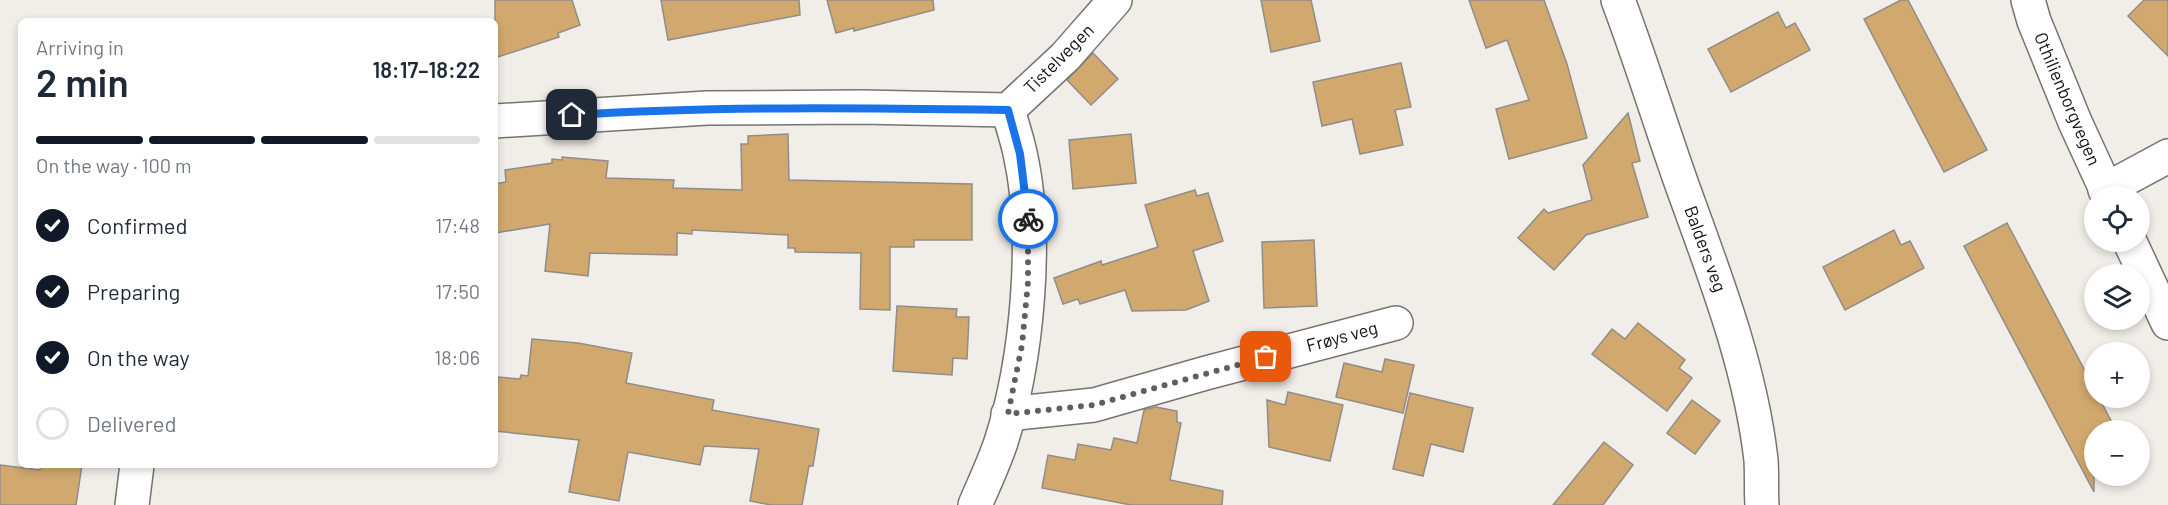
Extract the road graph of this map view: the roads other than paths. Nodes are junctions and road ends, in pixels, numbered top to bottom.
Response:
1 (1114, 0) edge
2 (1618, 0) edge
3 (2028, 0) edge
4 (1008, 110) junction
5 (498, 121) edge
6 (2168, 156) edge
7 (2104, 186) edge
8 (2119, 186) edge
9 (2135, 252) edge
10 (1396, 323) dead end
11 (2168, 323) edge
12 (1008, 414) junction
13 (137, 468) edge
14 (132, 505) edge
15 (975, 505) edge
16 (1762, 505) edge

1 - 4 street, Tistelvegen
2 - 16 street, Balders veg
3 - 7 street, Othilienborgvegen
4 - 5 street
4 - 12 street
6 - 8 street
9 - 11 street
10 - 12 street, Frøys veg
12 - 15 street
13 - 14 street

